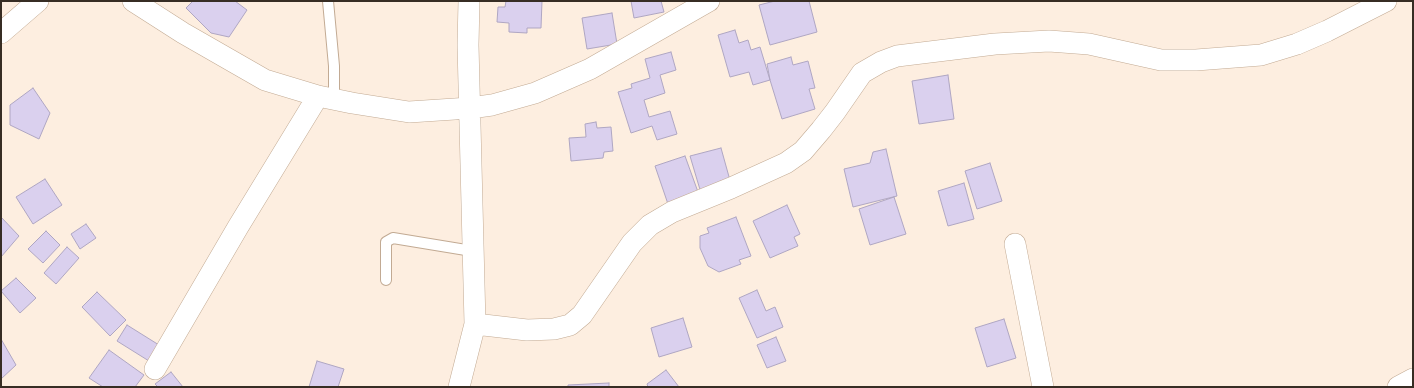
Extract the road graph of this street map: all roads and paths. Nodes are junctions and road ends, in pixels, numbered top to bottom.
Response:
1 (38, 1) edge
2 (133, 1) edge
3 (328, 1) edge
4 (469, 1) edge
5 (709, 1) edge
6 (1386, 1) edge
7 (1, 33) edge
8 (326, 98) junction
9 (470, 108) junction
10 (1015, 244) dead end
11 (472, 251) junction
12 (386, 280) dead end
13 (475, 324) junction
14 (155, 369) dead end
15 (1413, 379) edge
16 (459, 387) edge
17 (1043, 387) edge
18 (1398, 387) edge

1 - 7 street
2 - 8 street
3 - 8 lane
4 - 9 street
5 - 9 street
6 - 13 street
8 - 9 street
8 - 14 street
9 - 11 street
10 - 17 street
11 - 12 lane
11 - 13 street
13 - 16 street
15 - 18 street

